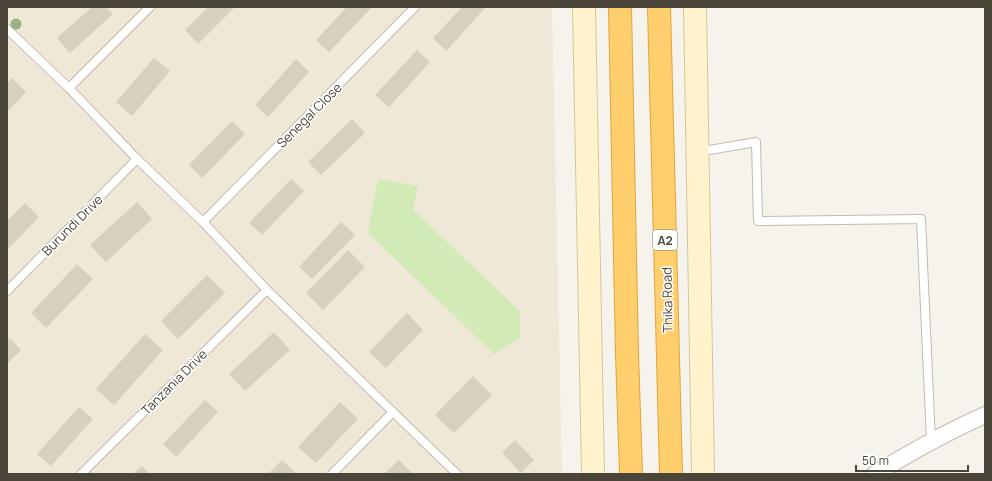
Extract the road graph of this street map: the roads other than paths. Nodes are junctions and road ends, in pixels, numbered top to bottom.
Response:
1 (150, 7) edge
2 (415, 7) edge
3 (584, 7) edge
4 (620, 7) edge
5 (659, 7) edge
6 (695, 7) edge
7 (7, 29) edge
8 (69, 88) junction
9 (697, 152) junction
10 (137, 160) junction
11 (203, 222) junction
12 (267, 290) junction
13 (7, 291) edge
14 (393, 412) junction
15 (985, 415) edge
16 (930, 441) junction
17 (81, 474) edge
18 (332, 474) edge
19 (457, 474) edge
20 (593, 474) edge
21 (631, 474) edge
22 (671, 474) edge
23 (703, 474) edge
24 (875, 474) edge

1 - 8 lane
2 - 11 lane, Senegal Close
3 - 20 main road
4 - 21 highway
5 - 22 highway, Thika Road / A2
6 - 9 main road
7 - 8 lane
8 - 10 lane
9 - 16 lane
9 - 23 main road
10 - 11 lane
10 - 13 lane, Burundi Drive
11 - 12 lane
12 - 14 lane
12 - 17 lane, Tanzania Drive
14 - 18 lane
14 - 19 lane
15 - 16 street
16 - 24 street

